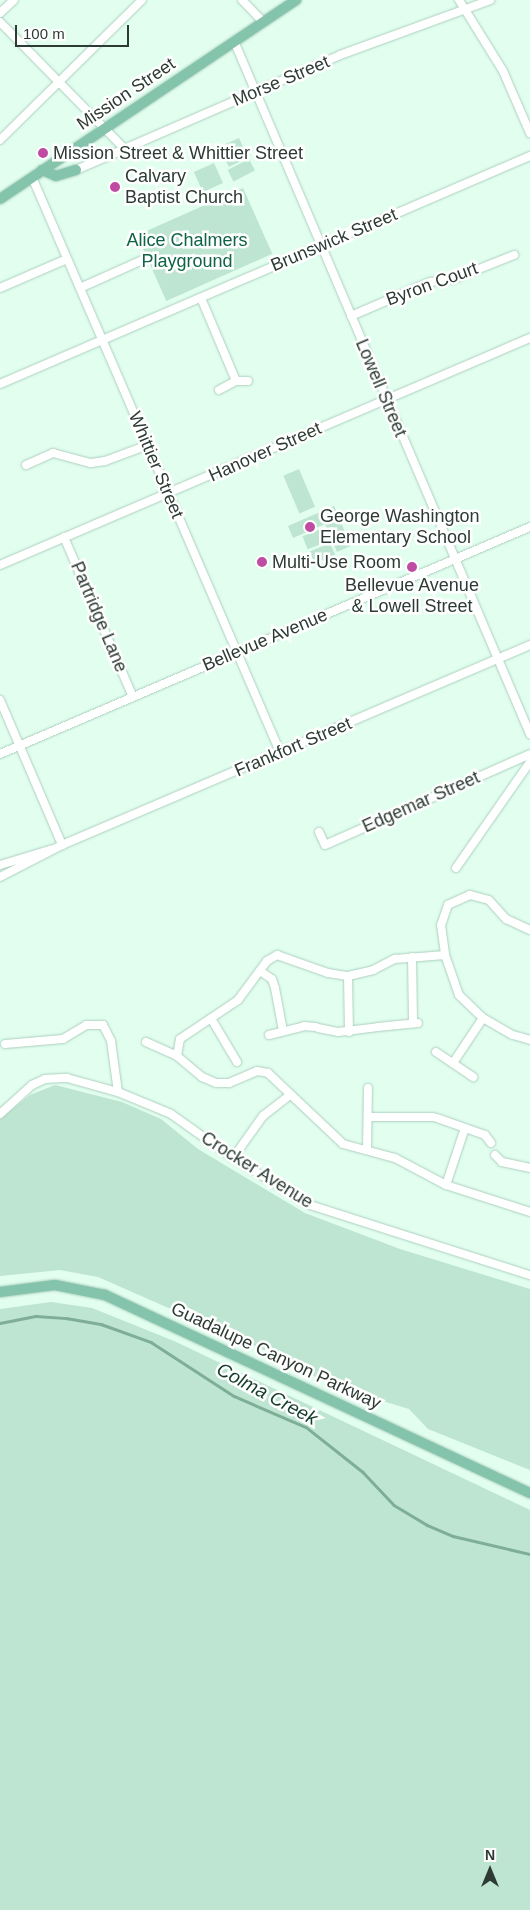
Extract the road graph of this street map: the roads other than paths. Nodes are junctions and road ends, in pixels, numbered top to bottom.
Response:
1 (14, 0) edge
2 (142, 0) edge
3 (242, 0) edge
4 (296, 0) edge
5 (459, 0) edge
6 (490, 0) edge
7 (462, 10) junction
8 (0, 14) edge
9 (0, 22) edge
10 (263, 22) junction
11 (234, 41) junction
12 (59, 82) junction
13 (254, 91) junction
14 (105, 128) junction
15 (530, 134) edge
16 (0, 140) edge
17 (125, 149) junction
18 (530, 156) edge
19 (42, 170) junction
20 (76, 170) joint
21 (32, 177) junction
22 (0, 199) edge
23 (321, 246) junction
24 (514, 255) dead end
25 (147, 258) dead end
26 (67, 260) junction
27 (0, 288) edge
28 (80, 288) junction
29 (201, 298) junction
30 (351, 316) junction
31 (530, 338) edge
32 (102, 340) junction
33 (236, 381) junction
34 (248, 381) dead end
35 (0, 384) edge
36 (218, 390) dead end
37 (386, 399) junction
38 (148, 445) junction
39 (26, 465) dead end
40 (169, 494) junction
41 (530, 527) edge
42 (64, 537) junction
43 (455, 559) junction
44 (0, 565) edge
45 (530, 645) edge
46 (238, 652) junction
47 (498, 659) junction
48 (133, 697) junction
49 (0, 700) edge
50 (530, 734) edge
51 (20, 746) junction
52 (280, 752) junction
53 (0, 754) edge
54 (530, 754) edge
55 (530, 762) edge
56 (319, 832) dead end
57 (59, 847) junction
58 (0, 865) edge
59 (456, 868) dead end
60 (0, 877) edge
61 (530, 930) edge
62 (445, 955) junction
63 (412, 957) junction
64 (260, 971) junction
65 (348, 976) junction
66 (483, 1018) junction
67 (212, 1020) junction
68 (283, 1031) junction
69 (350, 1032) junction
70 (269, 1035) dead end
71 (530, 1040) edge
72 (146, 1042) dead end
73 (5, 1044) dead end
74 (436, 1052) dead end
75 (177, 1056) junction
76 (237, 1062) dead end
77 (453, 1063) junction
78 (473, 1077) dead end
79 (368, 1088) dead end
80 (118, 1092) junction
81 (290, 1095) junction
82 (0, 1114) edge
83 (368, 1117) junction
84 (466, 1128) junction
85 (491, 1144) dead end
86 (367, 1150) junction
87 (495, 1156) dead end
88 (232, 1158) junction
89 (530, 1168) edge
90 (446, 1185) junction
91 (530, 1212) edge
92 (530, 1275) edge
93 (0, 1292) edge
94 (530, 1493) edge

1 - 8 street
2 - 12 street
3 - 10 street
4 - 10 main road, Mission Street
5 - 7 street
6 - 7 street, Morse Street
7 - 13 street, Morse Street
7 - 15 street
9 - 12 street
10 - 11 main road, Mission Street
11 - 13 street, Lowell Street
11 - 14 main road, Mission Street
12 - 14 street
12 - 16 street
13 - 17 street, Morse Street
13 - 23 street, Lowell Street
14 - 17 street
14 - 19 main road, Mission Street
17 - 20 street, Morse Street
18 - 23 street, Brunswick Street
19 - 20 main road
19 - 21 main road, Mission Street
21 - 22 main road, Mission Street
21 - 26 street, Whittier Street
23 - 29 street, Brunswick Street
23 - 30 street, Lowell Street
24 - 30 street, Byron Court
25 - 28 street
26 - 27 street
26 - 28 street, Whittier Street
28 - 32 street, Whittier Street
29 - 32 street, Brunswick Street
29 - 33 street
30 - 37 street, Lowell Street
31 - 37 street, Hanover Street
32 - 35 street, Brunswick Street
32 - 38 street, Whittier Street
33 - 34 street
33 - 36 street
37 - 40 street, Hanover Street
37 - 43 street, Lowell Street
38 - 39 street
38 - 40 street, Whittier Street
40 - 42 street, Hanover Street
40 - 46 street, Whittier Street
41 - 43 street, Bellevue Avenue
42 - 44 street, Hanover Street
42 - 48 street, Partridge Lane
43 - 46 street, Bellevue Avenue
43 - 47 street, Lowell Street
45 - 47 street, Frankfort Street
46 - 48 street, Bellevue Avenue
46 - 52 street, Whittier Street
47 - 50 street, Lowell Street
47 - 52 street, Frankfort Street
48 - 51 street, Bellevue Avenue
49 - 51 street
51 - 53 street, Bellevue Avenue
51 - 57 street
52 - 57 street, Frankfort Street
54 - 56 street, Edgemar Street
55 - 59 street
57 - 58 street, Frankfort Street
57 - 60 street, Frankfort Street
61 - 62 street
62 - 63 street
62 - 66 street
63 - 65 street
63 - 69 street
64 - 65 street
64 - 67 street
64 - 68 street
65 - 69 street
66 - 71 street
66 - 77 street
67 - 75 street
67 - 76 street
68 - 69 street
68 - 70 street
72 - 75 street
73 - 80 street
74 - 77 street
75 - 81 street
77 - 78 street
79 - 83 street
80 - 82 street, Crocker Avenue
80 - 88 street, Crocker Avenue
81 - 86 street
81 - 88 street
83 - 84 street
83 - 86 street
84 - 85 street
84 - 90 street
86 - 90 street
87 - 89 street
88 - 92 street, Crocker Avenue
90 - 91 street
93 - 94 main road, Guadalupe Canyon Parkway

